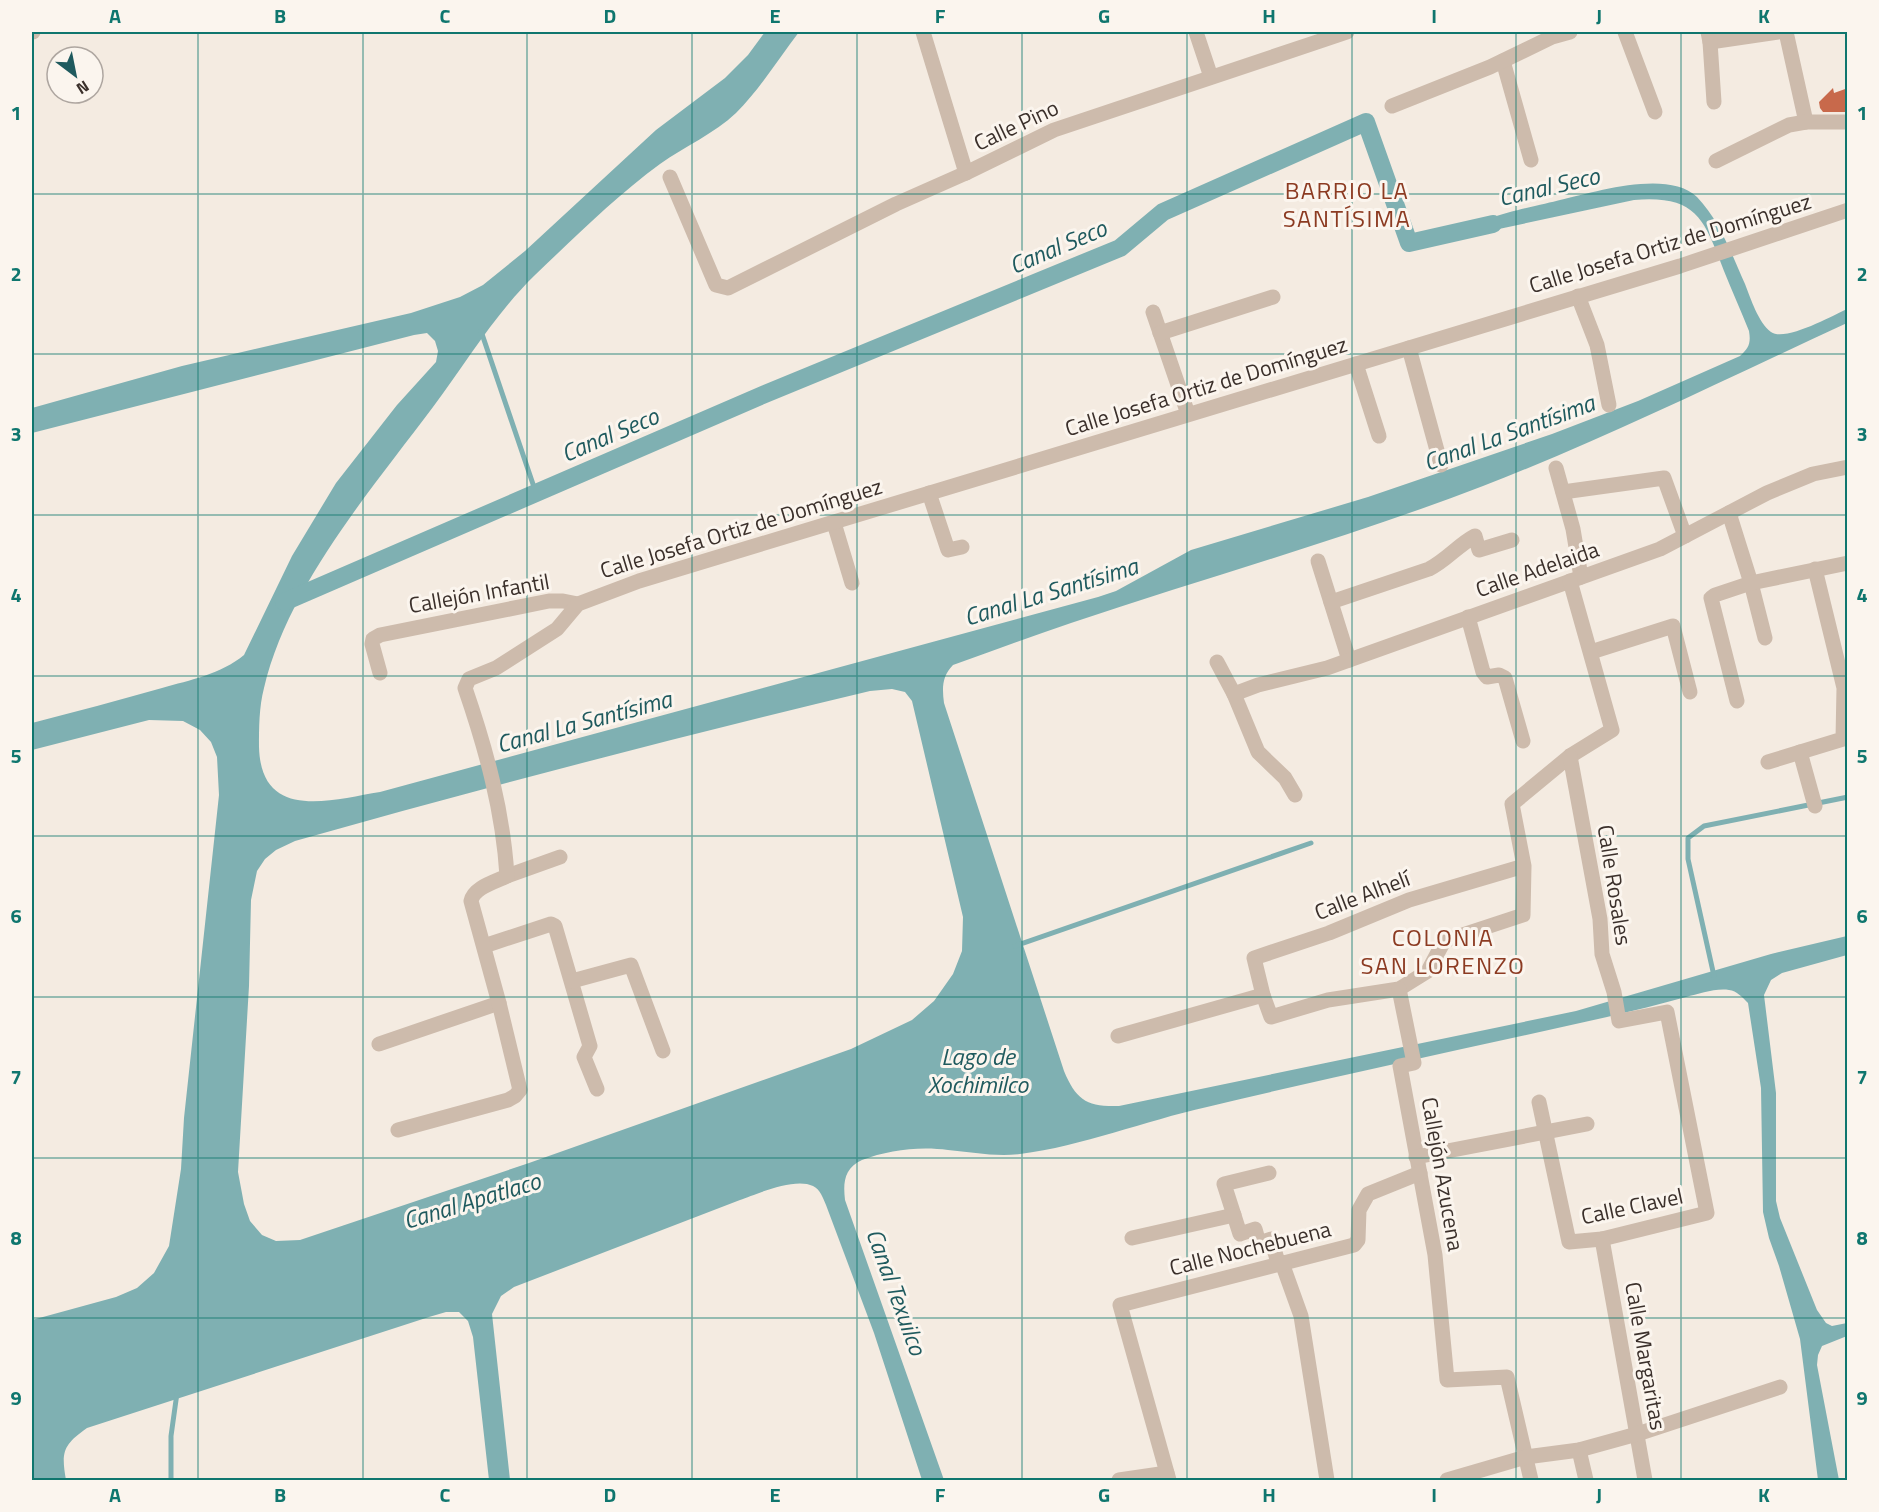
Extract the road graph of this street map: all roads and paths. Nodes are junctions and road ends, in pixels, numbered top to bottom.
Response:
1 (923, 32) edge
2 (1196, 32) edge
3 (1347, 32) edge
4 (1570, 32) edge
5 (1625, 32) edge
6 (1778, 32) edge
7 (1786, 32) edge
8 (1550, 34) edge
9 (1709, 37) edge
10 (1312, 38) edge
11 (1503, 61) junction
12 (1211, 77) junction
13 (1714, 102) dead end
14 (1392, 106) dead end
15 (1655, 112) dead end
16 (1848, 122) edge
17 (1806, 123) junction
18 (1531, 160) dead end
19 (1716, 161) dead end
20 (966, 173) junction
21 (670, 177) dead end
22 (1848, 210) edge
23 (1578, 296) junction
24 (1274, 297) dead end
25 (1153, 312) dead end
26 (1160, 333) junction
27 (1409, 348) junction
28 (1356, 364) junction
29 (1609, 405) dead end
30 (1188, 414) junction
31 (1379, 436) dead end
32 (1441, 465) dead end
33 (1848, 467) edge
34 (1556, 468) dead end
35 (1563, 492) junction
36 (929, 493) junction
37 (1729, 513) junction
38 (834, 523) junction
39 (1685, 536) junction
40 (1512, 540) dead end
41 (962, 547) dead end
42 (1318, 561) dead end
43 (1848, 563) edge
44 (1815, 569) junction
45 (1576, 579) junction
46 (1751, 583) junction
47 (852, 584) dead end
48 (1331, 602) junction
49 (578, 604) junction
50 (1468, 617) junction
51 (1765, 638) dead end
52 (1591, 652) junction
53 (1349, 660) junction
54 (1217, 662) dead end
55 (380, 673) dead end
56 (1690, 692) dead end
57 (1234, 694) junction
58 (1737, 701) dead end
59 (1523, 741) dead end
60 (1800, 752) junction
61 (1570, 756) junction
62 (1768, 762) dead end
63 (1295, 795) dead end
64 (1815, 806) dead end
65 (560, 857) dead end
66 (1524, 866) junction
67 (507, 876) junction
68 (484, 946) junction
69 (572, 981) junction
70 (1399, 989) junction
71 (1263, 995) junction
72 (499, 1004) junction
73 (1619, 1019) joint
74 (1118, 1036) dead end
75 (379, 1044) dead end
76 (663, 1051) dead end
77 (597, 1089) dead end
78 (1539, 1102) dead end
79 (1587, 1124) dead end
80 (398, 1130) dead end
81 (1545, 1133) junction
82 (1416, 1157) junction
83 (1269, 1173) dead end
84 (1420, 1173) junction
85 (1234, 1215) junction
86 (1132, 1238) dead end
87 (1602, 1239) junction
88 (1282, 1263) junction
89 (1780, 1388) dead end
90 (1637, 1434) junction
91 (1579, 1450) junction
92 (1526, 1457) junction
93 (1168, 1477) edge
94 (1119, 1480) edge
95 (1327, 1480) edge
96 (1448, 1480) edge
97 (1531, 1480) edge
98 (1586, 1480) edge
99 (1646, 1480) edge

1 - 20 street
2 - 12 street
3 - 10 street, Calle Pino
4 - 8 street
5 - 15 street
6 - 9 street
7 - 17 street
8 - 11 street
9 - 13 street
10 - 12 street, Calle Pino
11 - 14 street
11 - 18 street
12 - 20 street, Calle Pino
16 - 17 street
17 - 19 street
20 - 21 street, Calle Pino
22 - 23 street, Calle Josefa Ortiz de Domínguez
23 - 27 street, Calle Josefa Ortiz de Domínguez
23 - 29 street
24 - 26 street
25 - 26 street
26 - 30 street
27 - 28 street, Calle Josefa Ortiz de Domínguez
27 - 32 street
28 - 30 street, Calle Josefa Ortiz de Domínguez
28 - 31 street
30 - 36 street, Calle Josefa Ortiz de Domínguez
33 - 37 street, Calle Adelaida
34 - 35 street
35 - 39 street
35 - 45 street
36 - 38 street, Calle Josefa Ortiz de Domínguez
36 - 41 street
37 - 39 street, Calle Adelaida
37 - 46 street
38 - 47 street
38 - 49 street, Calle Josefa Ortiz de Domínguez
39 - 45 street, Calle Adelaida
40 - 48 street
42 - 48 street
43 - 44 street
44 - 46 street
44 - 60 street
45 - 50 street, Calle Adelaida
45 - 52 street
46 - 51 street
46 - 58 street
48 - 53 street
49 - 55 street, Callejón Infantil
49 - 67 street, Callejón Infantil
50 - 53 street, Calle Adelaida
50 - 59 street
52 - 56 street
52 - 61 street
53 - 57 street, Calle Adelaida
54 - 57 street
57 - 63 street
60 - 62 street
60 - 64 street
61 - 66 street
61 - 73 street, Calle Rosales
65 - 67 street
66 - 70 street
66 - 71 street, Calle Alhelí
67 - 68 street
68 - 69 street
68 - 72 street
69 - 76 street
69 - 77 street
70 - 71 street
70 - 82 street, Callejón Azucena
71 - 74 street
72 - 75 street
72 - 80 street
73 - 87 street, Calle Clavel
78 - 81 street
79 - 81 street
81 - 82 street
81 - 87 street, Calle Clavel
82 - 84 street, Callejón Azucena
83 - 85 street
84 - 88 street, Calle Nochebuena
84 - 92 street, Callejón Azucena
85 - 86 street
85 - 88 street
87 - 90 street, Calle Margaritas
88 - 93 street, Calle Nochebuena
88 - 95 street
89 - 90 street
90 - 91 street
90 - 99 street, Calle Margaritas
91 - 92 street
91 - 98 street
92 - 96 street
92 - 97 street
93 - 94 street

